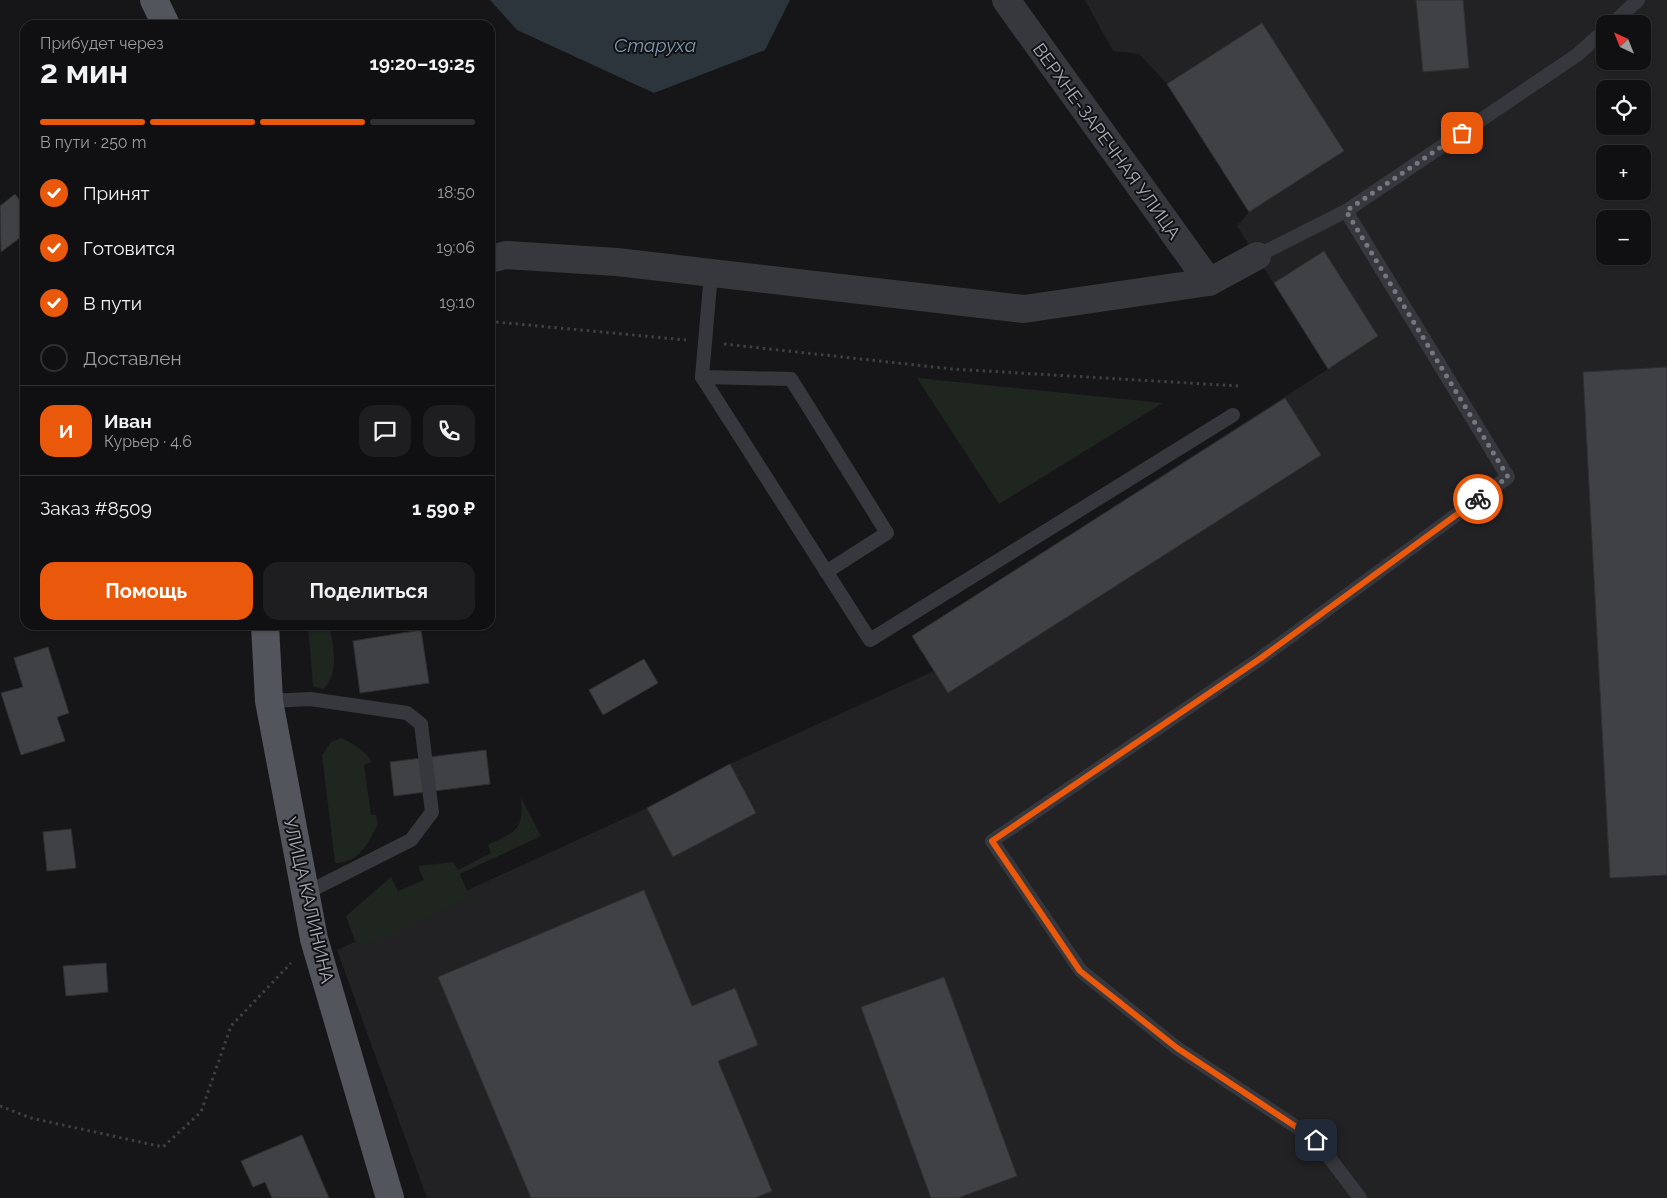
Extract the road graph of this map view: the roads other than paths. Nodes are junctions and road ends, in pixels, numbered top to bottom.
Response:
1 (154, 0) edge
2 (1006, 0) edge
3 (1638, 0) edge
4 (1622, 15) edge
5 (164, 20) edge
6 (1596, 38) edge
7 (1346, 211) junction
8 (1257, 256) joint
9 (495, 258) edge
10 (711, 273) junction
11 (1209, 282) junction
12 (702, 377) junction
13 (1233, 414) dead end
14 (826, 572) junction
15 (265, 630) edge
16 (269, 701) junction
17 (306, 892) junction
18 (390, 1198) edge
19 (1360, 1198) edge

1 - 5 main road
2 - 11 street, ВЕРХНЕ-ЗАРЕЧНАЯ УЛИЦА
3 - 4 lane
6 - 7 lane
7 - 8 lane
7 - 19 lane
8 - 11 street
9 - 10 street
10 - 11 street
10 - 12 lane
12 - 14 lane
12 - 14 lane
13 - 14 lane
15 - 16 main road, УЛИЦА КАЛИНИНА
16 - 17 main road, УЛИЦА КАЛИНИНА
16 - 17 lane
17 - 18 main road, УЛИЦА КАЛИНИНА

